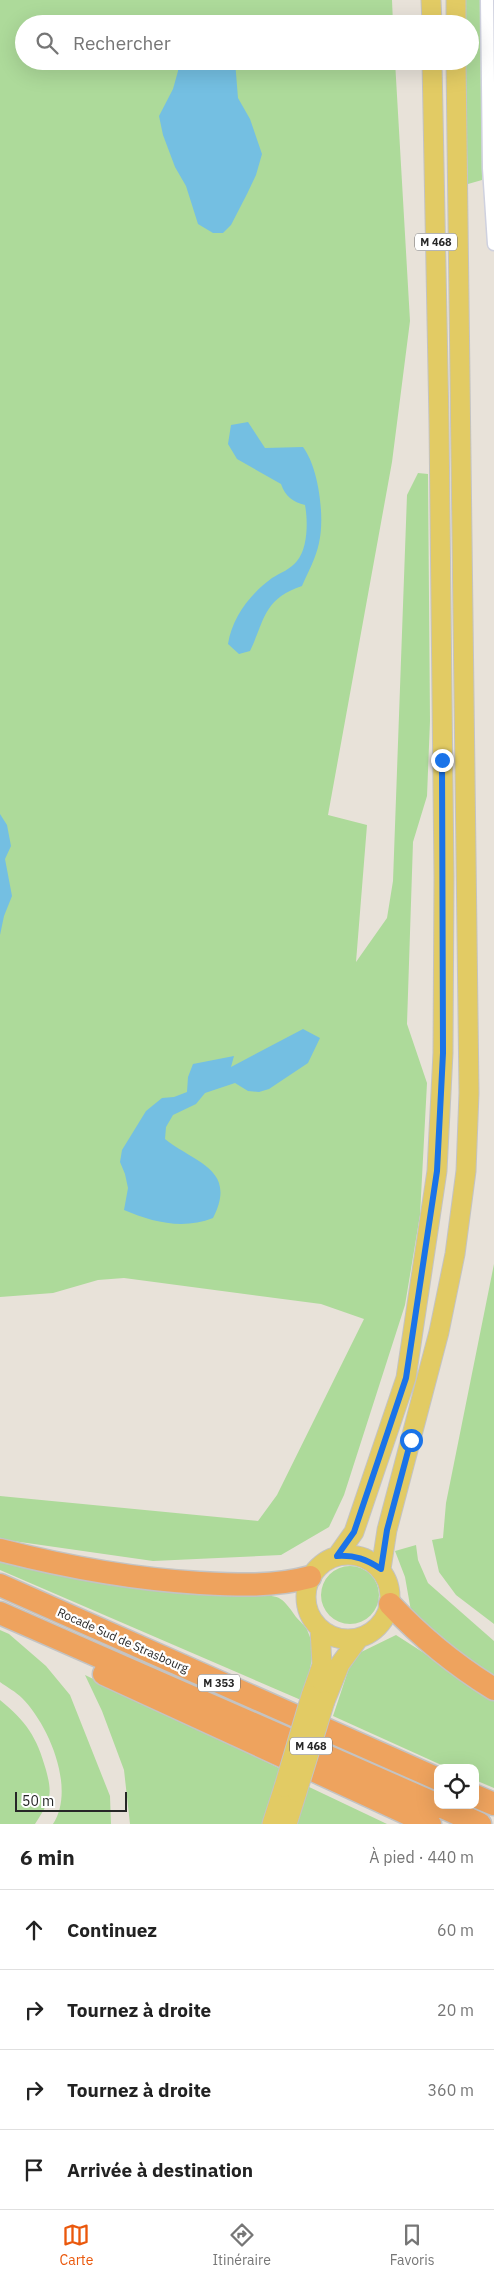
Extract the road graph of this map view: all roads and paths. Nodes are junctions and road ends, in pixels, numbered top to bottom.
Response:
1 (431, 0) edge
2 (456, 0) edge
3 (487, 0) edge
4 (432, 15) edge
5 (456, 15) edge
6 (432, 70) edge
7 (456, 70) edge
8 (494, 244) edge
9 (0, 1550) edge
10 (337, 1556) junction
11 (381, 1569) junction
12 (310, 1578) junction
13 (0, 1585) edge
14 (390, 1604) junction
15 (0, 1613) edge
16 (0, 1618) edge
17 (320, 1629) junction
18 (359, 1638) junction
19 (494, 1689) edge
20 (318, 1699) junction
21 (324, 1775) junction
22 (434, 1778) edge
23 (290, 1789) junction
24 (479, 1798) edge
25 (434, 1803) edge
26 (494, 1804) edge
27 (447, 1809) edge
28 (272, 1824) edge
29 (287, 1824) edge
30 (409, 1824) edge
31 (430, 1824) edge
32 (480, 1824) edge

1 - 4 main road
2 - 5 main road
3 - 8 street
6 - 10 main road, M 468
7 - 11 main road, M 468
9 - 12 highway
10 - 11 main road
10 - 12 main road
11 - 14 main road
12 - 17 main road
13 - 22 highway, Rocade Sud de Strasbourg / M 353
14 - 18 main road
14 - 19 highway
15 - 25 highway, Rocade Sud de Strasbourg / M 353
16 - 21 highway
17 - 18 main road
17 - 20 main road, M 468
18 - 20 main road, M 468
20 - 23 main road, M 468, bridge
21 - 30 highway
21 - 31 highway
23 - 28 main road, M 468
23 - 29 main road, M 468
24 - 26 highway
27 - 32 highway, Rocade Sud de Strasbourg / M 353

